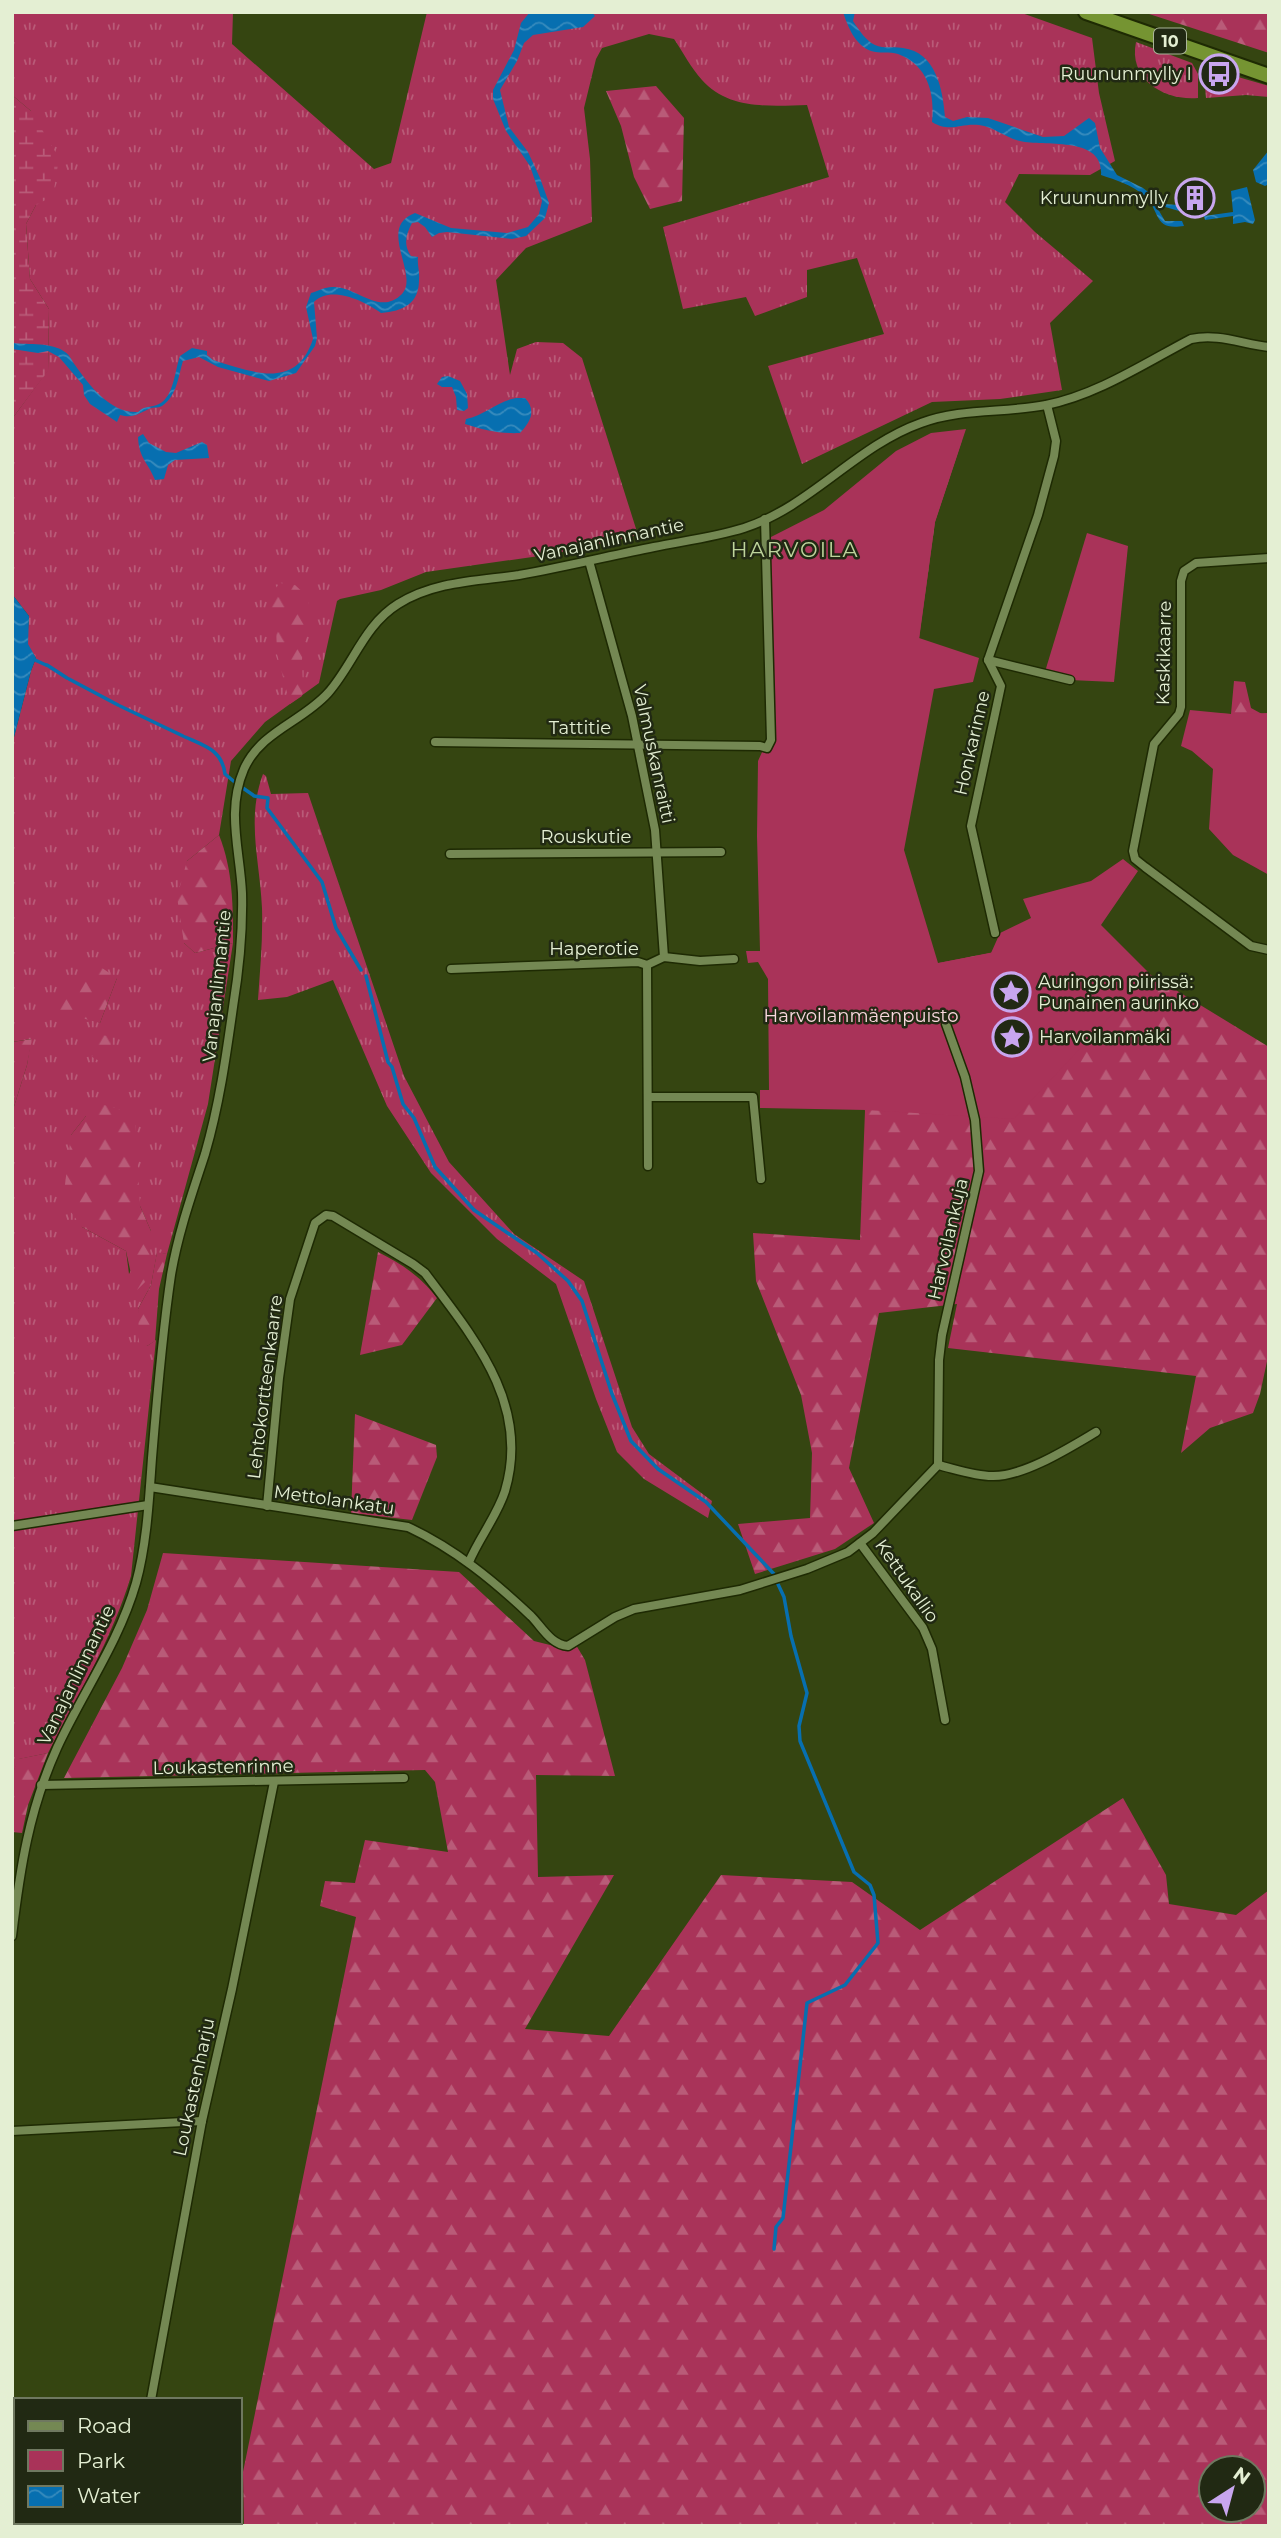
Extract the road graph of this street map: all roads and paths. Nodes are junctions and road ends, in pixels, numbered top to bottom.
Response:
1 (1086, 12) edge
2 (1264, 73) edge
3 (1251, 345) junction
4 (1269, 346) edge
5 (1269, 353) edge
6 (1047, 405) junction
7 (765, 519) junction
8 (1269, 558) edge
9 (589, 561) junction
10 (988, 660) junction
11 (1070, 680) dead end
12 (435, 743) dead end
13 (638, 744) junction
14 (721, 852) dead end
15 (657, 853) junction
16 (450, 854) dead end
17 (995, 933) dead end
18 (1269, 950) edge
19 (664, 957) junction
20 (734, 959) dead end
21 (647, 965) junction
22 (451, 969) dead end
23 (946, 1024) dead end
24 (649, 1097) junction
25 (648, 1166) dead end
26 (761, 1179) dead end
27 (1096, 1432) dead end
28 (938, 1465) junction
29 (149, 1487) junction
30 (148, 1505) junction
31 (267, 1506) junction
32 (12, 1526) edge
33 (860, 1543) junction
34 (469, 1562) junction
35 (945, 1720) dead end
36 (404, 1778) dead end
37 (274, 1782) junction
38 (41, 1785) junction
39 (12, 1936) edge
40 (202, 2121) junction
41 (12, 2131) edge
42 (150, 2398) edge

1 - 2 highway, 10
3 - 4 street, Vanajanlinnantie
3 - 5 street, Vanajanlinnantie
3 - 6 street, Vanajanlinnantie
6 - 7 street, Vanajanlinnantie
6 - 10 street
7 - 9 street, Vanajanlinnantie
7 - 13 street, Tattitie
8 - 18 street, Kaskikaarre
9 - 13 street, Valmuskanraitti
9 - 29 street, Vanajanlinnantie
10 - 11 street
10 - 17 street, Honkarinne
12 - 13 street, Tattitie
13 - 15 street, Valmuskanraitti
14 - 15 street, Rouskutie
15 - 16 street, Rouskutie
15 - 19 street, Valmuskanraitti
19 - 20 street, Haperotie
19 - 21 street, Haperotie
21 - 22 street, Haperotie
21 - 24 street
23 - 28 street, Harvoilankuja
24 - 25 street
24 - 26 street
27 - 28 street
28 - 33 street
29 - 30 street, Vanajanlinnantie
29 - 31 street, Mettolankatu
30 - 32 street
30 - 38 street, Vanajanlinnantie
31 - 34 street, Mettolankatu
31 - 34 street, Lehtokortteenkaarre
33 - 34 street, Mettolankatu
33 - 35 street, Kettukallio
36 - 37 street, Loukastenrinne
37 - 38 street, Loukastenrinne
37 - 40 street, Loukastenharju
38 - 39 street, Vanajanlinnantie
40 - 41 street
40 - 42 street, Loukastenharju

